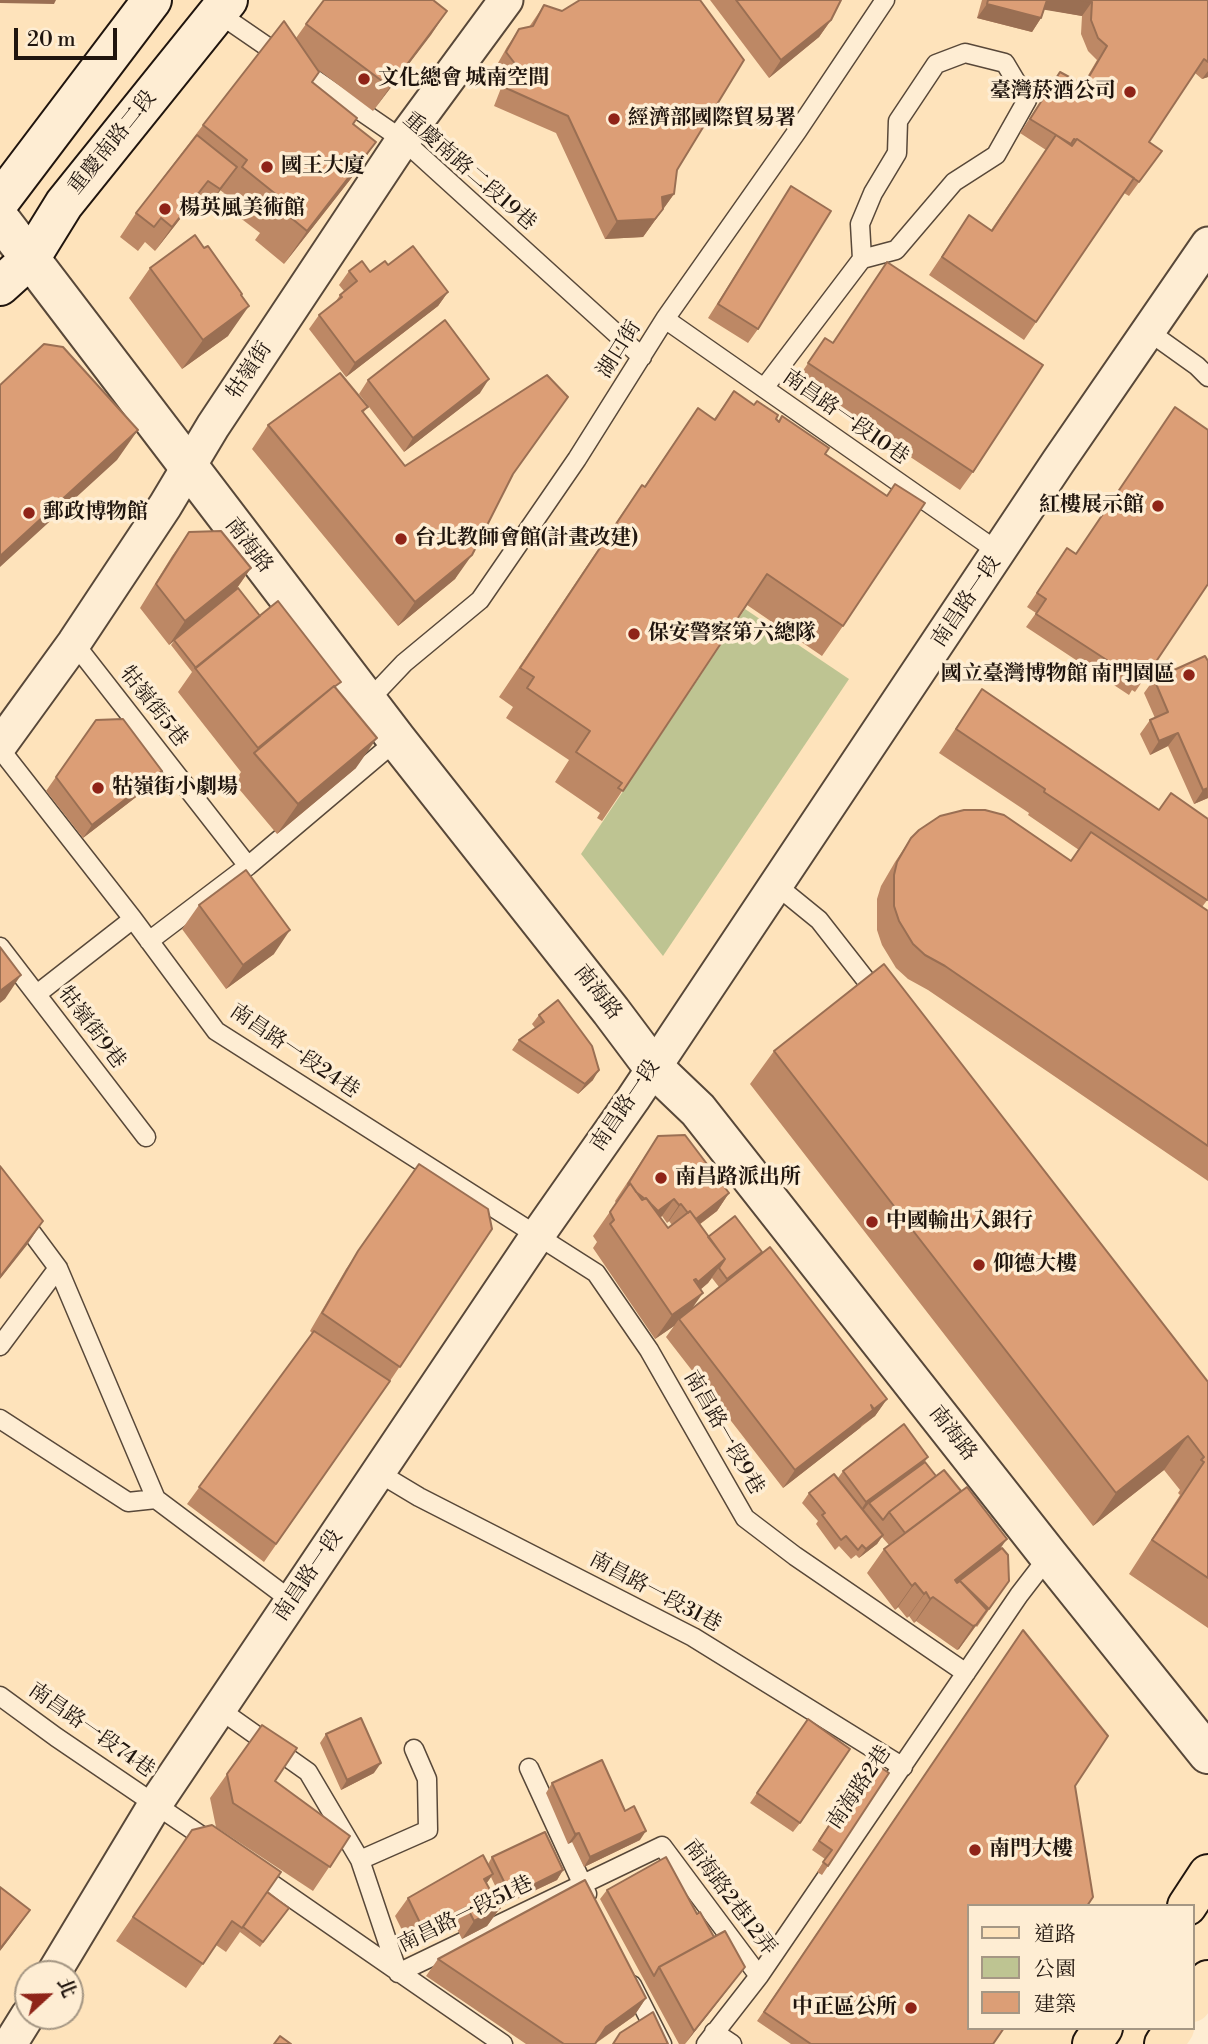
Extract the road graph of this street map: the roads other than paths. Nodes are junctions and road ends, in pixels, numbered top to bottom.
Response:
1 (152, 0) edge
2 (506, 0) edge
3 (882, 1) edge
4 (223, 6) edge
5 (403, 140) junction
6 (0, 201) edge
7 (0, 219) edge
8 (1208, 244) edge
9 (30, 258) junction
10 (862, 259) junction
11 (0, 286) edge
12 (665, 319) junction
13 (1148, 331) junction
14 (642, 357) junction
15 (1208, 377) edge
16 (764, 388) junction
17 (190, 467) junction
18 (1000, 553) junction
19 (74, 643) junction
20 (368, 701) junction
21 (397, 740) junction
22 (0, 747) edge
23 (248, 866) junction
24 (776, 886) junction
25 (132, 919) junction
26 (149, 941) junction
27 (0, 947) edge
28 (37, 994) junction
29 (887, 1006) edge
30 (653, 1067) junction
31 (146, 1137) dead end
32 (0, 1190) edge
33 (537, 1236) junction
34 (58, 1268) junction
35 (0, 1346) edge
36 (0, 1419) edge
37 (379, 1473) junction
38 (156, 1499) junction
39 (1049, 1556) junction
40 (292, 1601) junction
41 (966, 1673) junction
42 (0, 1696) edge
43 (219, 1709) junction
44 (414, 1749) dead end
45 (1208, 1754) edge
46 (903, 1767) junction
47 (529, 1768) dead end
48 (156, 1803) junction
49 (663, 1846) joint
50 (360, 1860) junction
51 (1208, 1874) edge
52 (582, 1883) junction
53 (1188, 1904) edge
54 (594, 1908) edge
55 (61, 1960) edge
56 (625, 1970) edge
57 (398, 1973) junction
58 (759, 1976) junction
59 (1199, 1993) edge
60 (1194, 2029) edge
61 (710, 2038) edge
62 (503, 2044) edge
63 (662, 2044) edge
64 (732, 2044) edge

1 - 6 street
2 - 5 street, 牯嶺街
3 - 12 lane, 湖口街
4 - 5 lane, 重慶南路二段19巷
4 - 9 street, 重慶南路二段
5 - 14 lane, 重慶南路二段19巷
5 - 17 street, 牯嶺街
7 - 9 street, 南海路
8 - 13 street, 南昌路一段
9 - 11 street, 重慶南路二段
9 - 17 street, 南海路
10 - 10 lane
10 - 16 lane
12 - 14 lane, 湖口街
12 - 16 lane, 南昌路一段10巷
13 - 15 lane
13 - 18 street, 南昌路一段
14 - 20 lane, 湖口街
16 - 18 lane, 南昌路一段10巷
17 - 19 street, 牯嶺街
17 - 20 street, 南海路
18 - 24 street, 南昌路一段
19 - 22 street, 牯嶺街
19 - 23 lane, 牯嶺街5巷
20 - 21 street, 南海路
21 - 23 lane
21 - 30 street, 南海路
22 - 25 lane, 南昌路一段24巷
23 - 26 lane
24 - 29 lane
24 - 30 street, 南昌路一段
25 - 26 lane, 南昌路一段24巷
25 - 28 lane
26 - 33 lane, 南昌路一段24巷
27 - 28 lane, 牯嶺街9巷
28 - 31 lane, 牯嶺街9巷
30 - 33 street, 南昌路一段
30 - 39 street, 南海路
32 - 34 lane
33 - 37 street, 南昌路一段
33 - 41 lane, 南昌路一段9巷
34 - 35 lane
34 - 38 lane
36 - 38 lane
37 - 40 street, 南昌路一段
37 - 46 lane, 南昌路一段31巷
38 - 40 lane
39 - 41 lane, 南海路2巷
39 - 45 street, 南海路
40 - 43 street, 南昌路一段
41 - 46 lane, 南海路2巷
42 - 48 lane, 南昌路一段74巷
43 - 48 street, 南昌路一段
43 - 50 lane, 南昌路一段51巷
44 - 50 lane
46 - 58 lane, 南海路2巷
47 - 52 lane
48 - 55 street, 南昌路一段
48 - 57 lane, 南昌路一段74巷
49 - 52 lane, 南昌路一段51巷
49 - 58 lane, 南海路2巷12弄
50 - 57 lane, 南昌路一段51巷
51 - 53 main road
52 - 54 lane
52 - 57 lane, 南昌路一段51巷
56 - 63 lane
57 - 62 lane, 南昌路一段74巷
58 - 61 lane, 南海路2巷
59 - 60 street
61 - 64 lane

